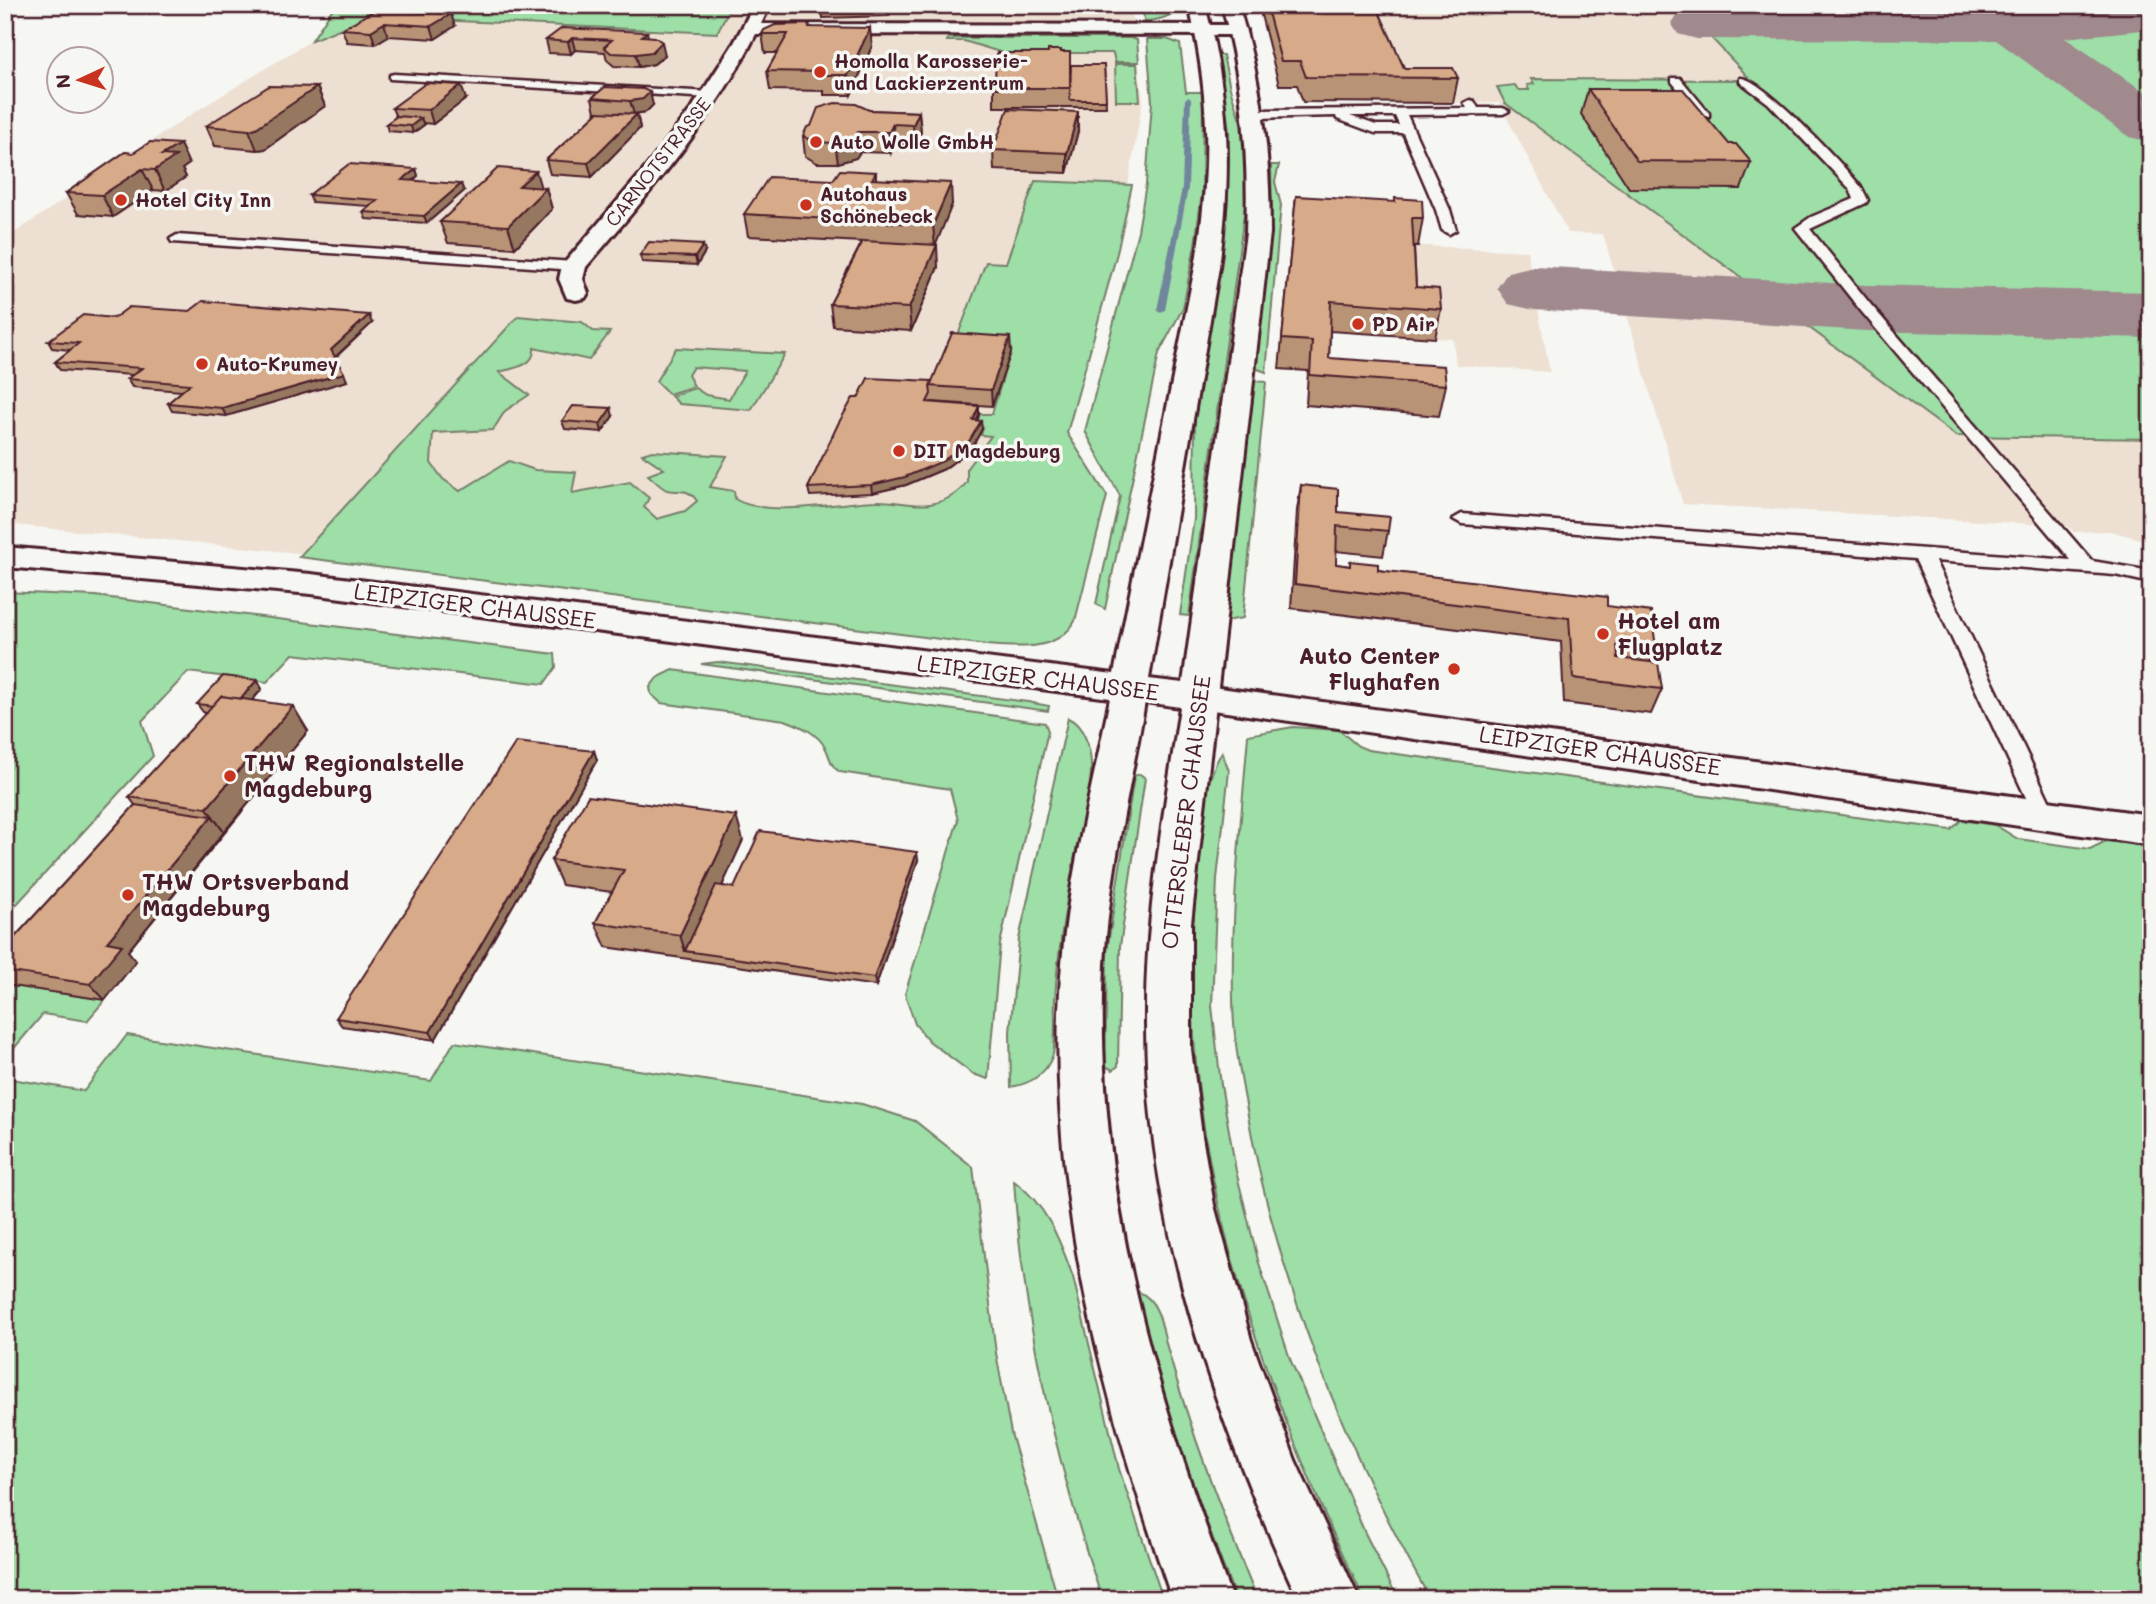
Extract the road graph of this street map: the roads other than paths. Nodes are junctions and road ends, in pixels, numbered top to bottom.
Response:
1 (761, 5) edge
2 (1230, 5) edge
3 (1200, 18) edge
4 (750, 29) junction
5 (1237, 30) junction
6 (394, 77) dead end
7 (1676, 80) dead end
8 (1744, 80) dead end
9 (711, 94) junction
10 (1399, 111) junction
11 (1503, 111) dead end
12 (1256, 114) junction
13 (1332, 114) junction
14 (1705, 114) edge
15 (1407, 129) junction
16 (1449, 230) dead end
17 (177, 239) dead end
18 (574, 266) junction
19 (576, 293) dead end
20 (1462, 519) dead end
21 (1922, 554) junction
22 (5, 557) edge
23 (2085, 566) junction
24 (2151, 577) edge
25 (1129, 690) junction
26 (1198, 697) junction
27 (2045, 815) junction
28 (2151, 830) edge
29 (1202, 1599) edge
30 (1329, 1599) edge

1 - 4 main road, CARNOTSTRASSE
2 - 5 main road, OTTERSLEBER CHAUSSEE
3 - 4 main road
3 - 5 main road
3 - 25 main road
4 - 9 main road, CARNOTSTRASSE
5 - 12 main road, OTTERSLEBER CHAUSSEE
6 - 9 lane
7 - 14 lane
8 - 23 lane
9 - 18 main road, CARNOTSTRASSE
10 - 11 lane
10 - 13 lane
10 - 15 lane
12 - 13 lane
12 - 26 main road, OTTERSLEBER CHAUSSEE
13 - 15 lane
15 - 16 lane
17 - 18 lane
18 - 19 main road
20 - 21 lane
21 - 23 lane
21 - 27 lane
22 - 25 main road, LEIPZIGER CHAUSSEE
23 - 24 lane
25 - 26 main road, LEIPZIGER CHAUSSEE
25 - 29 main road
26 - 27 main road, LEIPZIGER CHAUSSEE
26 - 30 main road, OTTERSLEBER CHAUSSEE
27 - 28 main road, LEIPZIGER CHAUSSEE

